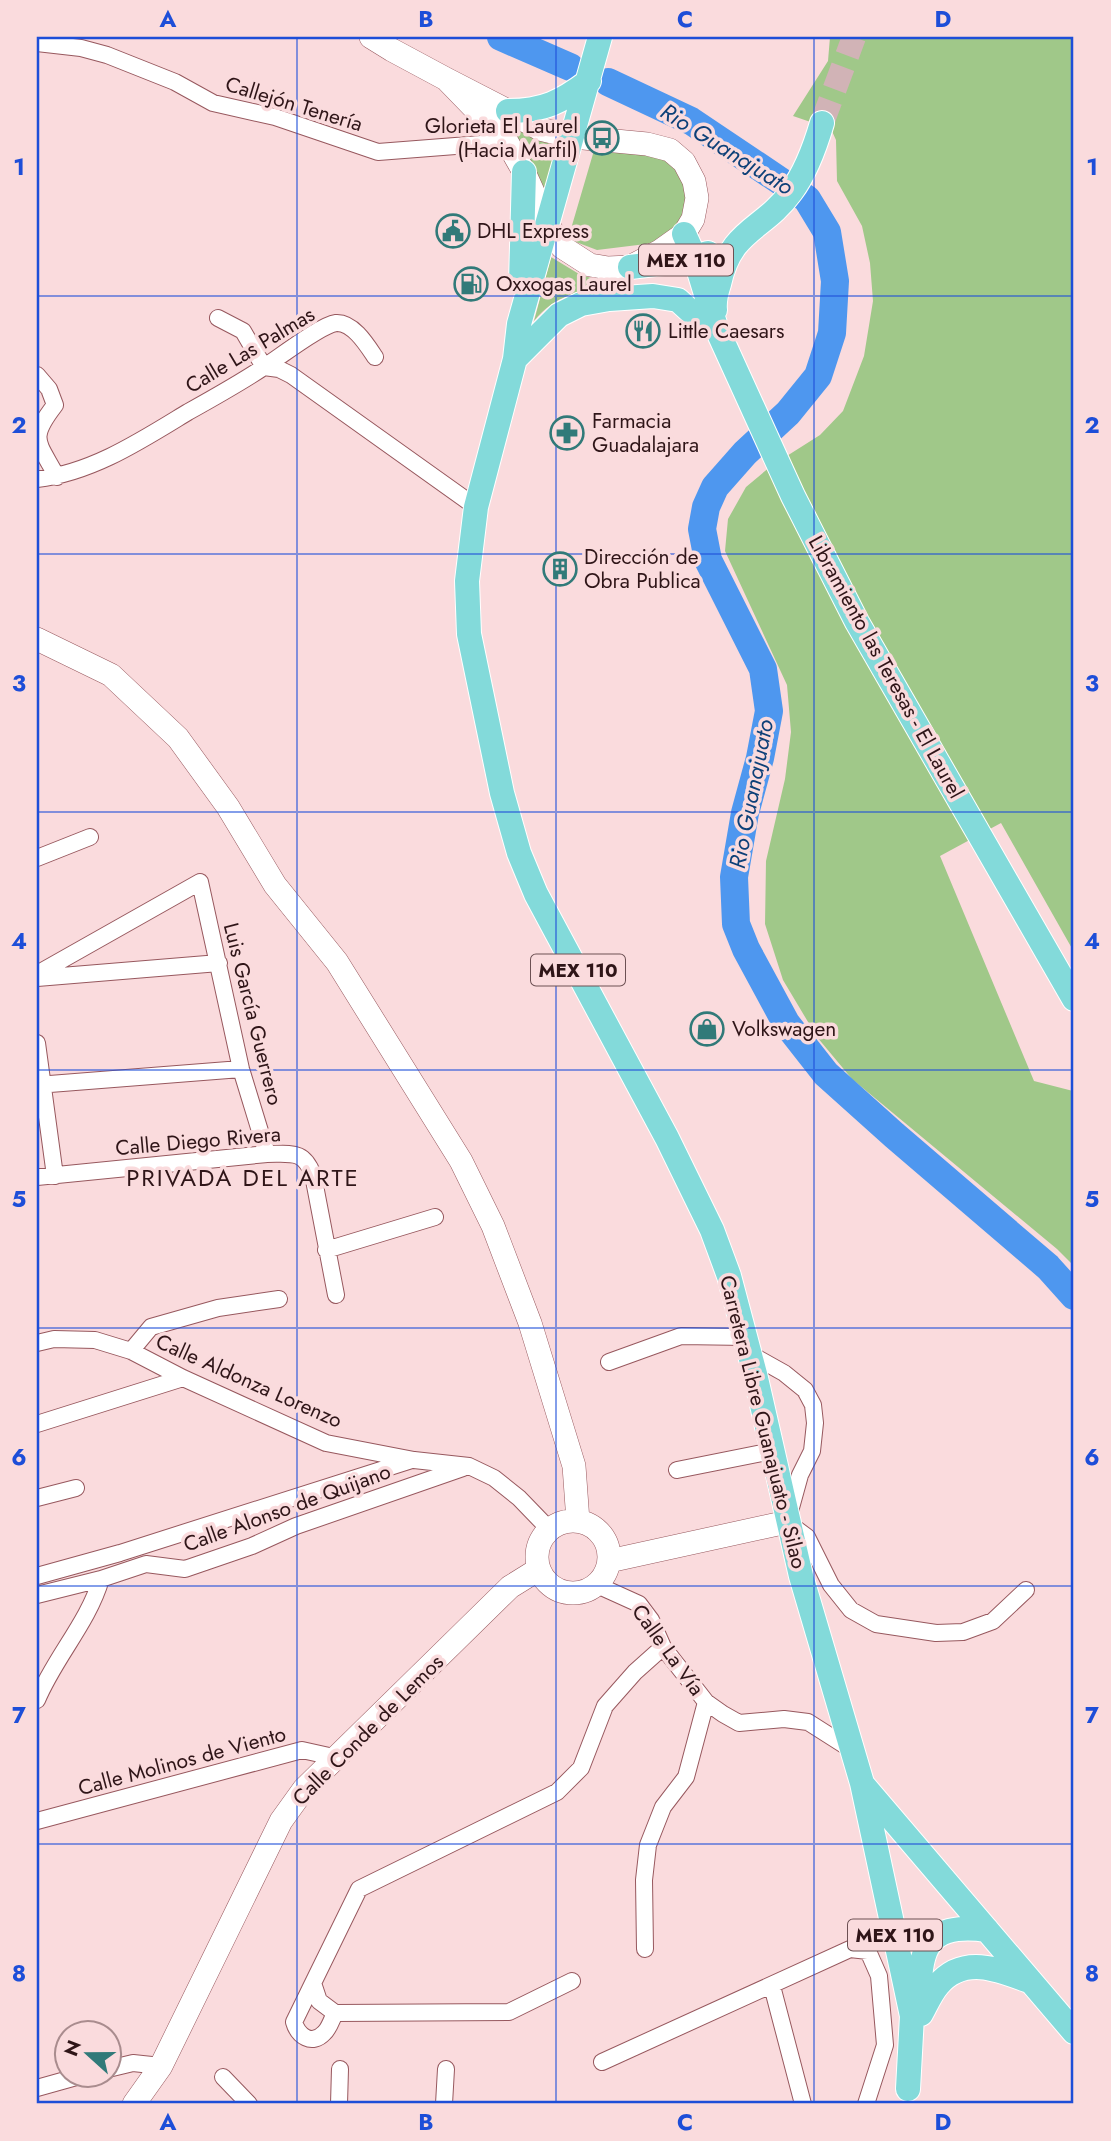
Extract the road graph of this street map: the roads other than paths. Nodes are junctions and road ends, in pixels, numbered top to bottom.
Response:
1 (371, 37) edge
2 (600, 37) edge
3 (37, 43) edge
4 (446, 79) junction
5 (589, 81) junction
6 (508, 111) junction
7 (822, 123) tunnel mouth
8 (573, 137) junction
9 (506, 142) junction
10 (524, 172) junction
11 (548, 225) junction
12 (684, 234) junction
13 (739, 240) junction
14 (695, 258) junction
15 (629, 267) junction
16 (218, 318) dead end
17 (519, 324) junction
18 (716, 327) junction
19 (376, 357) dead end
20 (515, 359) junction
21 (264, 367) junction
22 (37, 375) edge
23 (57, 477) junction
24 (37, 479) edge
25 (476, 507) junction
26 (37, 639) edge
27 (90, 836) dead end
28 (37, 858) edge
29 (219, 963) junction
30 (37, 976) edge
31 (1074, 999) edge
32 (37, 1043) edge
33 (241, 1069) junction
34 (39, 1084) edge
35 (267, 1154) junction
36 (55, 1176) junction
37 (37, 1177) edge
38 (435, 1217) dead end
39 (326, 1250) junction
40 (336, 1295) dead end
41 (279, 1298) dead end
42 (37, 1343) edge
43 (748, 1346) junction
44 (131, 1351) junction
45 (609, 1362) dead end
46 (183, 1378) junction
47 (37, 1424) edge
48 (772, 1451) junction
49 (414, 1460) junction
50 (469, 1466) junction
51 (677, 1470) dead end
52 (76, 1488) dead end
53 (37, 1498) edge
54 (578, 1521) junction
55 (787, 1521) junction
56 (550, 1529) junction
57 (120, 1553) junction
58 (610, 1561) junction
59 (538, 1569) junction
60 (127, 1570) junction
61 (37, 1576) edge
62 (101, 1579) junction
63 (597, 1585) junction
64 (1026, 1590) dead end
65 (37, 1595) edge
66 (663, 1647) junction
67 (37, 1700) edge
68 (706, 1702) junction
69 (853, 1750) junction
70 (338, 1758) junction
71 (862, 1783) junction
72 (37, 1821) edge
73 (987, 1930) junction
74 (645, 1949) dead end
75 (572, 1981) dead end
76 (313, 1983) junction
77 (1031, 1983) junction
78 (772, 1986) junction
79 (335, 2013) junction
80 (921, 2014) junction
81 (1074, 2032) edge
82 (602, 2062) dead end
83 (122, 2066) edge
84 (161, 2066) junction
85 (340, 2068) dead end
86 (446, 2069) dead end
87 (223, 2077) dead end
88 (905, 2096) edge
89 (134, 2104) edge
90 (249, 2104) edge
91 (339, 2104) edge
92 (444, 2104) edge
93 (803, 2104) edge
94 (866, 2104) edge

1 - 4 street
2 - 5 main road, MEX 110
3 - 9 street, Callejón Tenería
4 - 6 street
4 - 9 street
5 - 6 main road
5 - 8 main road, MEX 110
6 - 8 street
7 - 13 main road, MEX 110
8 - 11 main road, Carretera Libre Guanajuato - Silao / MEX 110
8 - 12 street, MEX 110
9 - 10 street
10 - 11 street
10 - 17 main road
11 - 15 street, MEX 110
11 - 17 main road, Carretera Libre Guanajuato - Silao / MEX 110
12 - 14 main road, Libramiento las Teresas - El Laurel
12 - 15 street, MEX 110
13 - 14 main road, MEX 110
13 - 18 main road, MEX 110
14 - 15 main road, MEX 110
14 - 18 main road, Libramiento las Teresas - El Laurel
16 - 21 street
17 - 20 main road, Carretera Libre Guanajuato - Silao / MEX 110
18 - 20 main road
18 - 31 main road, Libramiento las Teresas - El Laurel / MEX 110
19 - 21 street, Calle Las Palmas
20 - 25 main road, Carretera Libre Guanajuato - Silao / MEX 110
21 - 23 street, Calle Las Palmas
21 - 25 street
22 - 23 street
23 - 24 street, Calle Las Palmas
25 - 43 main road, Carretera Libre Guanajuato - Silao / MEX 110
26 - 54 street
27 - 28 street
29 - 30 street
29 - 30 street, Luis García Guerrero
29 - 33 street, Luis García Guerrero
32 - 34 street
33 - 34 street
33 - 35 street, Luis García Guerrero
34 - 36 street
35 - 36 street, Calle Diego Rivera
35 - 39 street, Calle Diego Rivera
36 - 37 street, Calle Diego Rivera
38 - 39 street
39 - 40 street, Calle Diego Rivera
41 - 44 street
42 - 44 street, Calle Aldonza Lorenzo
43 - 45 street
43 - 48 main road, Carretera Libre Guanajuato - Silao / MEX 110
43 - 55 street
44 - 46 street, Calle Aldonza Lorenzo
46 - 47 street
46 - 49 street, Calle Aldonza Lorenzo
48 - 51 street
48 - 55 main road, Carretera Libre Guanajuato - Silao / MEX 110
49 - 50 street, Calle Aldonza Lorenzo
49 - 57 street, Calle Alonso de Quijano
50 - 56 street, Calle Aldonza Lorenzo
50 - 60 street, Calle Alonso de Quijano
52 - 53 street
54 - 56 street
54 - 58 street
55 - 58 street
55 - 64 street
55 - 69 main road, Carretera Libre Guanajuato - Silao / MEX 110
56 - 59 street
57 - 60 street
57 - 61 street, Calle Alonso de Quijano
58 - 63 street
59 - 63 street
59 - 70 street, Calle Conde de Lemos
60 - 62 street, Calle Alonso de Quijano
62 - 65 street, Calle Alonso de Quijano
62 - 67 street
63 - 66 street, Calle La Vía
66 - 68 street, Calle La Vía
66 - 76 street
68 - 69 street, Calle La Vía
68 - 74 street
69 - 71 main road, Carretera Libre Guanajuato - Silao / MEX 110
70 - 72 street, Calle Molinos de Viento
70 - 84 street, Calle Conde de Lemos
71 - 73 main road, MEX 110
71 - 88 main road, Carretera Libre Guanajuato - Silao / MEX 110
73 - 77 main road, MEX 110
73 - 80 main road
75 - 79 street
76 - 79 street
76 - 79 street
77 - 80 main road, MEX 110
77 - 81 main road, MEX 110
78 - 82 street
78 - 93 street
78 - 94 street
80 - 88 main road, MEX 110
83 - 84 street
84 - 89 street, Calle Conde de Lemos
85 - 91 street
86 - 92 street
87 - 90 street

